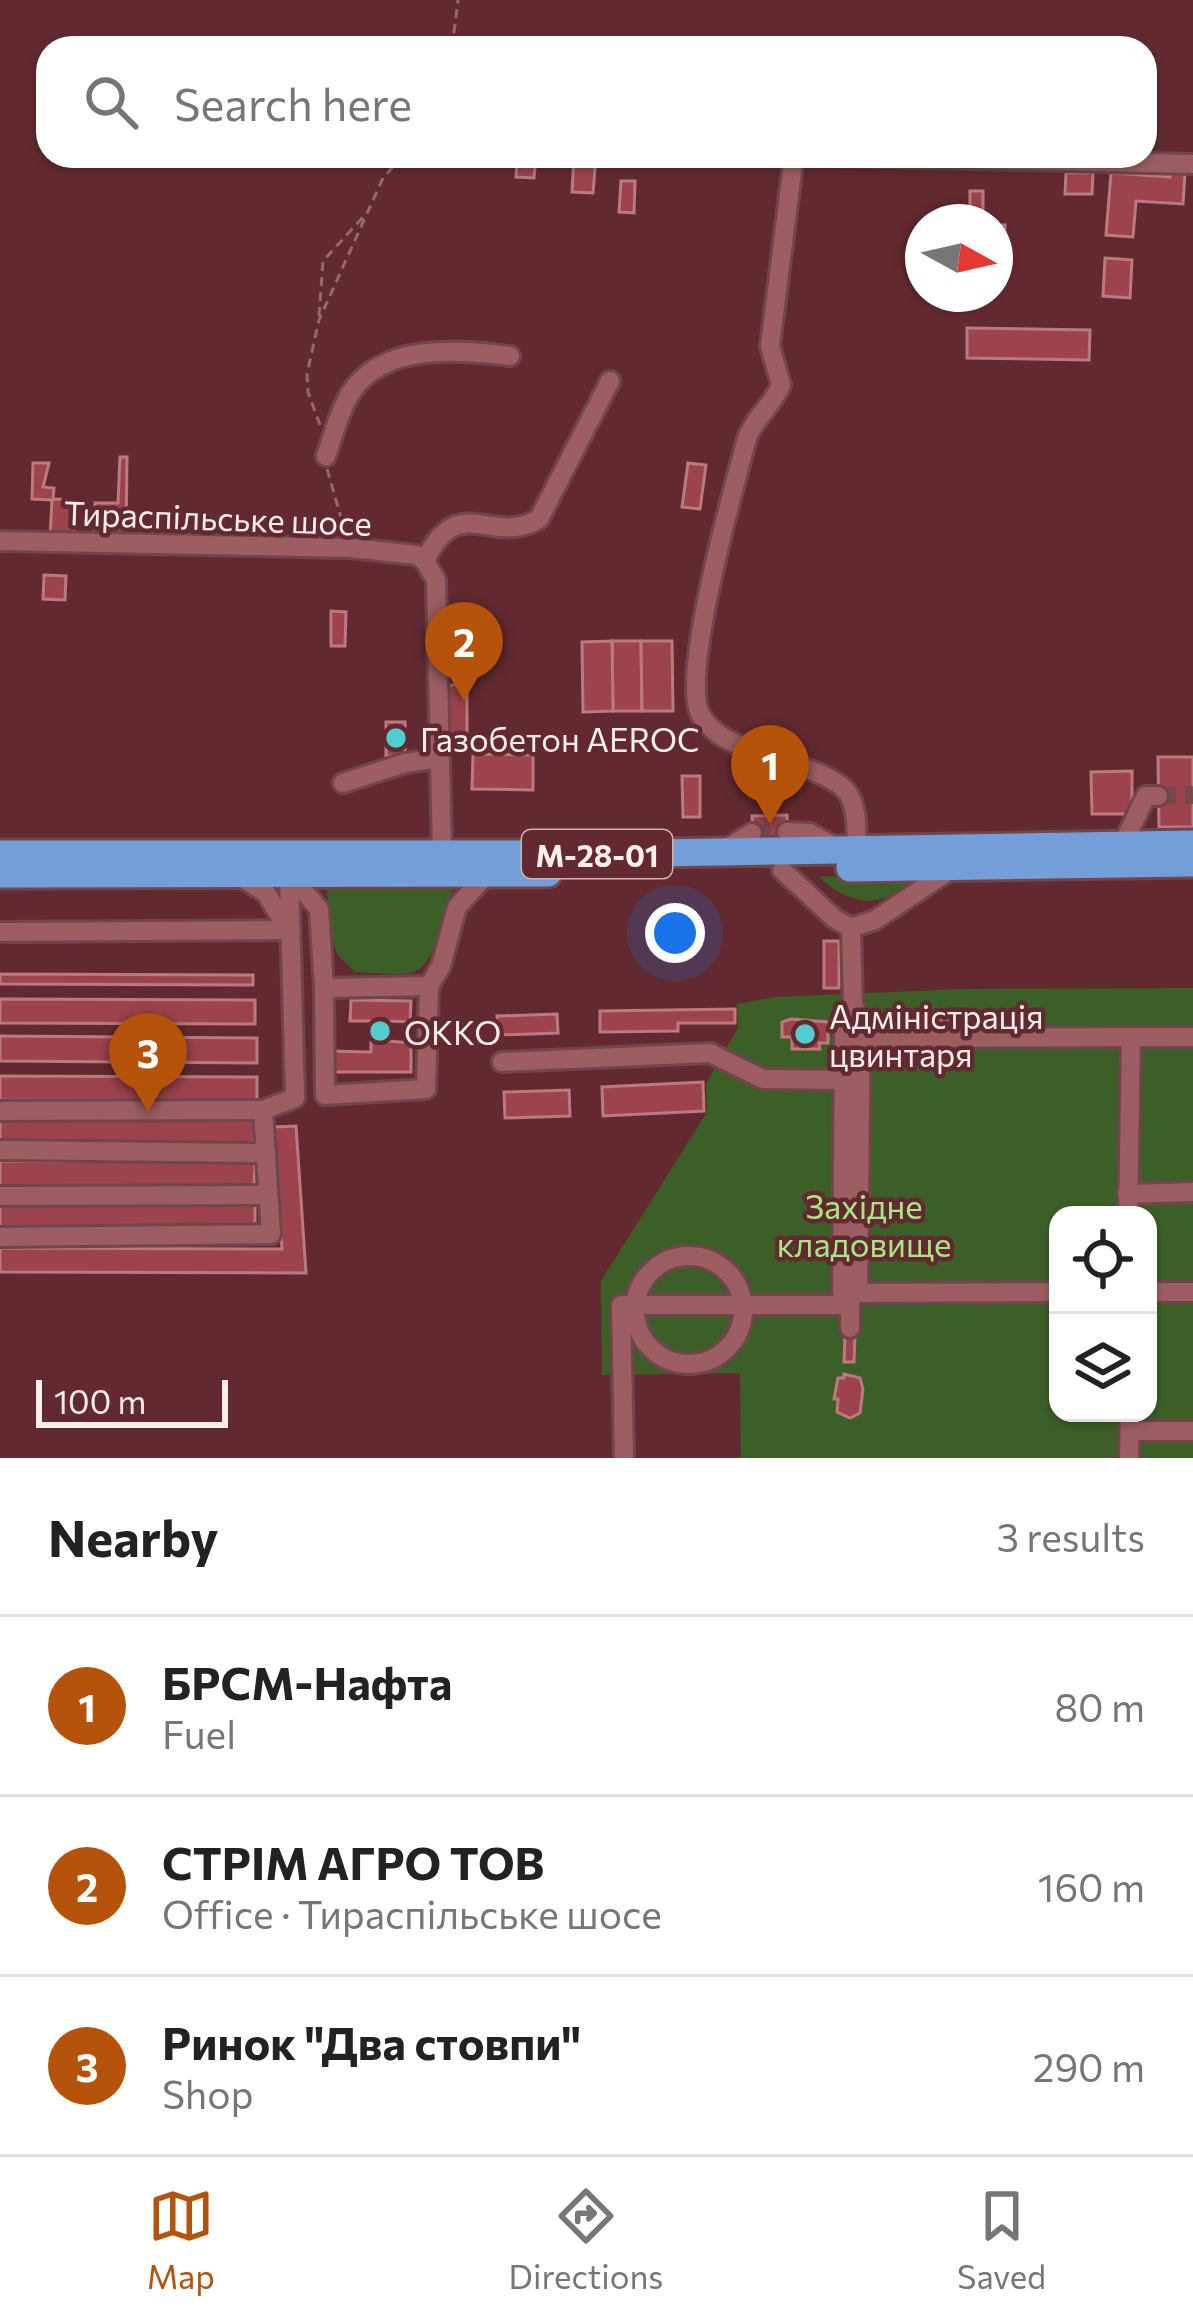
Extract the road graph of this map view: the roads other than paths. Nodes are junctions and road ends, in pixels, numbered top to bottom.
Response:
1 (1157, 163) edge
2 (1193, 164) edge
3 (792, 168) edge
4 (510, 356) dead end
5 (610, 381) dead end
6 (326, 456) road end
7 (0, 541) edge
8 (425, 561) junction
9 (440, 758) junction
10 (343, 783) dead end
11 (1158, 796) dead end
12 (788, 832) tunnel mouth
13 (752, 833) tunnel mouth
14 (1123, 844) junction
15 (1193, 844) edge
16 (849, 850) junction
17 (721, 852) junction
18 (442, 853) junction
19 (0, 854) edge
20 (1193, 863) edge
21 (954, 867) junction
22 (782, 870) junction
23 (488, 873) junction
24 (0, 874) edge
25 (236, 874) junction
26 (289, 874) junction
27 (851, 928) junction
28 (288, 930) junction
29 (0, 932) edge
30 (429, 986) junction
31 (324, 988) junction
32 (853, 1004) junction
33 (1193, 1036) edge
34 (1131, 1037) junction
35 (861, 1038) junction
36 (502, 1062) dead end
37 (843, 1080) junction
38 (263, 1110) junction
39 (0, 1111) edge
40 (0, 1150) edge
41 (266, 1153) junction
42 (1193, 1192) edge
43 (1127, 1194) junction
44 (0, 1196) edge
45 (268, 1196) junction
46 (1128, 1206) edge
47 (0, 1237) edge
48 (1049, 1292) edge
49 (1157, 1292) edge
50 (1193, 1292) edge
51 (850, 1296) junction
52 (743, 1305) junction
53 (635, 1306) junction
54 (850, 1328) dead end
55 (1130, 1422) edge
56 (1193, 1431) edge
57 (625, 1458) edge
58 (1129, 1458) edge

1 - 2 street
3 - 16 street
4 - 6 street
5 - 8 street
7 - 8 street, Тираспільське шосе
8 - 9 street
9 - 10 street
9 - 18 street
11 - 14 street
12 - 16 street
13 - 17 street
14 - 15 highway, М-28-01
14 - 16 highway, М-28-01
16 - 17 highway, М-28-01
17 - 18 highway, М-28-01
18 - 19 highway, М-28-01
20 - 21 highway, М-28-01
21 - 22 highway, М-28-01
21 - 27 street
22 - 23 highway, М-28-01
22 - 27 street
23 - 26 highway, М-28-01
23 - 30 street
24 - 25 highway, М-28-01
25 - 26 highway, М-28-01
25 - 28 street
26 - 28 street
26 - 31 street
27 - 32 street
28 - 29 street
28 - 38 street
30 - 31 street
30 - 31 street
32 - 35 street
32 - 37 street
33 - 34 street
34 - 35 street
34 - 43 street
35 - 51 street
36 - 37 street
37 - 51 street
38 - 39 street
38 - 41 street
40 - 41 street
41 - 45 street
42 - 43 street
43 - 46 street
44 - 45 street
45 - 47 street
48 - 51 street
49 - 50 street
51 - 52 street
51 - 54 street
52 - 53 street
52 - 53 street
52 - 53 street
53 - 57 street
55 - 56 street
55 - 58 street

